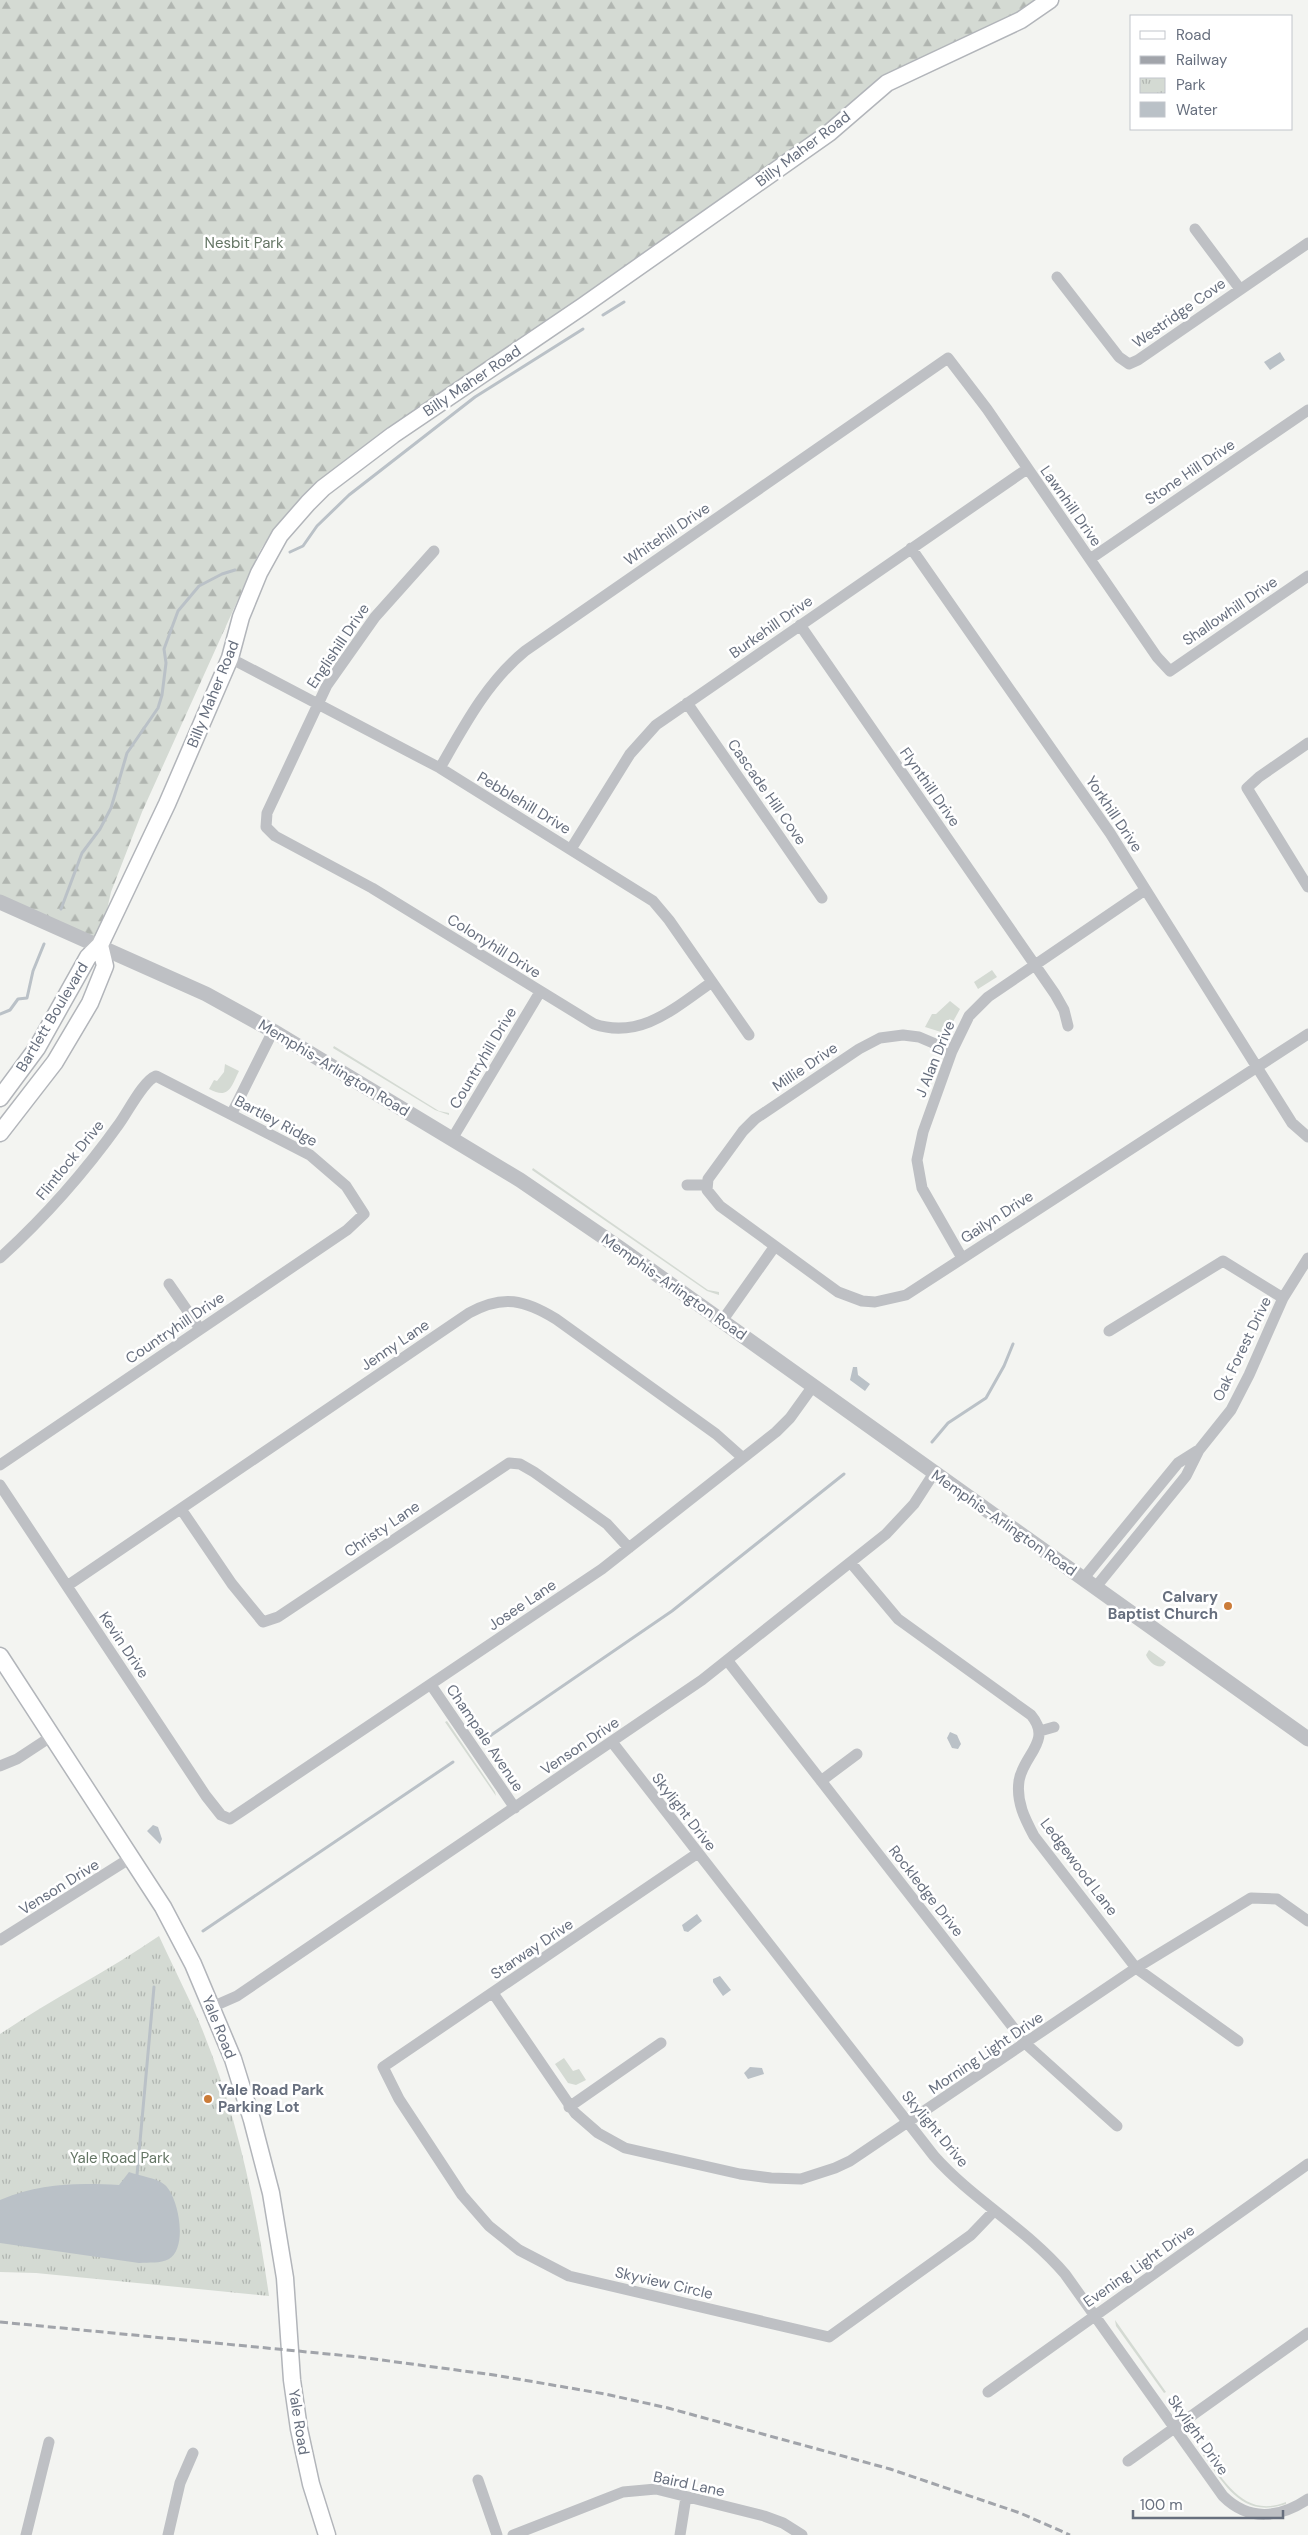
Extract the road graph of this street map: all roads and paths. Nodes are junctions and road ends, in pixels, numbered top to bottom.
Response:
1 (1050, 0) edge
2 (1195, 229) dead end
3 (1308, 244) edge
4 (1057, 277) dead end
5 (1240, 289) junction
6 (948, 358) joint
7 (1308, 410) edge
8 (1027, 469) junction
9 (911, 548) junction
10 (434, 552) dead end
11 (1090, 559) junction
12 (1308, 576) edge
13 (800, 625) junction
14 (230, 658) junction
15 (1170, 671) joint
16 (688, 703) junction
17 (317, 705) junction
18 (1308, 743) edge
19 (440, 768) junction
20 (262, 828) joint
21 (571, 849) junction
22 (1308, 888) edge
23 (1145, 890) junction
24 (822, 898) dead end
25 (0, 902) edge
26 (100, 945) junction
27 (1035, 965) junction
28 (712, 982) junction
29 (540, 992) junction
30 (1068, 1026) dead end
31 (273, 1031) junction
32 (1308, 1034) edge
33 (749, 1035) dead end
34 (952, 1051) junction
35 (1259, 1067) junction
36 (156, 1076) joint
37 (0, 1098) edge
38 (232, 1113) junction
39 (0, 1133) edge
40 (1308, 1137) edge
41 (452, 1138) junction
42 (687, 1185) dead end
43 (707, 1185) junction
44 (364, 1214) joint
45 (775, 1246) junction
46 (0, 1258) edge
47 (962, 1258) junction
48 (1308, 1258) edge
49 (169, 1284) dead end
50 (1283, 1298) junction
51 (722, 1321) junction
52 (200, 1329) junction
53 (1109, 1331) dead end
54 (813, 1386) junction
55 (1199, 1450) junction
56 (742, 1458) junction
57 (0, 1465) edge
58 (934, 1473) junction
59 (0, 1485) edge
60 (181, 1509) junction
61 (628, 1548) junction
62 (851, 1563) junction
63 (1083, 1579) junction
64 (67, 1586) junction
65 (1096, 1588) junction
66 (0, 1656) edge
67 (727, 1660) junction
68 (431, 1686) junction
69 (1054, 1727) dead end
70 (1040, 1731) junction
71 (52, 1736) junction
72 (1308, 1738) edge
73 (612, 1742) junction
74 (857, 1754) dead end
75 (0, 1766) edge
76 (821, 1781) junction
77 (515, 1808) junction
78 (226, 1819) joint
79 (698, 1854) junction
80 (132, 1857) junction
81 (1308, 1921) edge
82 (0, 1940) edge
83 (1136, 1968) junction
84 (493, 1993) junction
85 (212, 2007) junction
86 (1238, 2041) dead end
87 (661, 2043) dead end
88 (1026, 2044) junction
89 (383, 2067) joint
90 (569, 2106) junction
91 (909, 2123) junction
92 (1118, 2126) dead end
93 (1308, 2164) edge
94 (994, 2211) junction
95 (1095, 2316) junction
96 (1308, 2333) edge
97 (988, 2392) dead end
98 (1175, 2428) junction
99 (49, 2442) dead end
100 (193, 2453) dead end
101 (1128, 2461) dead end
102 (478, 2480) dead end
103 (686, 2496) junction
104 (1308, 2499) edge
105 (26, 2535) edge
106 (168, 2535) edge
107 (326, 2535) edge
108 (497, 2535) edge
109 (514, 2535) edge
110 (680, 2535) edge
111 (802, 2535) edge

1 - 14 main road, Billy Maher Road
2 - 5 street
3 - 5 street
4 - 5 street, Westridge Cove
6 - 8 street, Lawnhill Drive
6 - 19 street, Whitehill Drive
7 - 11 street, Stone Hill Drive
8 - 9 street, Burkehill Drive
8 - 11 street, Lawnhill Drive
9 - 13 street, Burkehill Drive
9 - 23 street, Yorkhill Drive
10 - 17 street, Englishill Drive
11 - 15 street, Lawnhill Drive
12 - 15 street, Shallowhill Drive
13 - 16 street, Burkehill Drive
13 - 27 street, Flynthill Drive
14 - 17 street, Pebblehill Drive
14 - 26 main road, Billy Maher Road
16 - 21 street, Burkehill Drive
16 - 24 street, Cascade Hill Cove
17 - 19 street, Pebblehill Drive
17 - 20 street, Englishill Drive
18 - 22 street
19 - 21 street, Pebblehill Drive
20 - 29 street, Colonyhill Drive
21 - 28 street, Pebblehill Drive
23 - 27 street, J Alan Drive
23 - 35 street, Yorkhill Drive
25 - 26 street, Memphis-Arlington Road
26 - 31 street, Memphis-Arlington Road
26 - 37 main road, Bartlett Boulevard
26 - 39 main road, Bartlett Boulevard
27 - 30 street, Flynthill Drive
27 - 34 street, J Alan Drive
28 - 29 street, Colonyhill Drive
28 - 33 street, Pebblehill Drive
29 - 41 street, Countryhill Drive
31 - 38 street
31 - 41 street, Memphis-Arlington Road
32 - 35 street, Gailyn Drive
34 - 43 street, Millie Drive
34 - 47 street, J Alan Drive
35 - 40 street, Yorkhill Drive
35 - 47 street, Gailyn Drive
36 - 38 street, Bartley Ridge
36 - 46 street, Flintlock Drive
38 - 44 street, Bartley Ridge
41 - 51 street, Memphis-Arlington Road
42 - 43 street
43 - 45 street, Gailyn Drive
44 - 52 street, Countryhill Drive
45 - 47 street, Gailyn Drive
45 - 51 street
48 - 50 street, Oak Forest Drive
49 - 52 street
50 - 53 street
50 - 55 street, Oak Forest Drive
51 - 54 street, Memphis-Arlington Road
52 - 57 street, Countryhill Drive
54 - 56 street, Josee Lane
54 - 58 street, Memphis-Arlington Road
55 - 63 street, Oak Forest Drive
55 - 65 street, Oak Forest Drive
56 - 60 street, Jenny Lane
56 - 61 street, Josee Lane
58 - 62 street, Venson Drive
58 - 63 street, Memphis-Arlington Road
59 - 64 street, Kevin Drive
60 - 61 street, Christy Lane
60 - 64 street, Jenny Lane
61 - 68 street, Josee Lane
62 - 67 street, Venson Drive
62 - 70 street
63 - 65 street, Memphis-Arlington Road
64 - 78 street, Kevin Drive
65 - 72 street, Memphis-Arlington Road
66 - 71 main road, Yale Road
67 - 73 street, Venson Drive
67 - 76 street, Rockledge Drive
68 - 77 street, Champale Avenue
68 - 78 street, Josee Lane
69 - 70 street
70 - 83 street, Ledgewood Lane
71 - 75 street
71 - 80 main road, Yale Road
73 - 77 street, Venson Drive
73 - 79 street, Skylight Drive
74 - 76 street
76 - 88 street, Rockledge Drive
77 - 85 street, Venson Drive
79 - 84 street, Starway Drive
79 - 91 street, Skylight Drive
80 - 82 street, Venson Drive
80 - 85 main road, Yale Road
81 - 83 street, Morning Light Drive
83 - 86 street, Ledgewood Lane
83 - 88 street, Morning Light Drive
84 - 89 street, Starway Drive
84 - 90 street, Morning Light Drive
85 - 107 main road, Yale Road
87 - 90 street
88 - 91 street, Morning Light Drive
88 - 92 street, Rockledge Drive
89 - 94 street, Skyview Circle
90 - 91 street, Morning Light Drive
91 - 94 street, Skylight Drive
93 - 95 street, Evening Light Drive
94 - 95 street, Skylight Drive
95 - 97 street, Evening Light Drive
95 - 98 street, Skylight Drive
96 - 98 street
98 - 101 street
98 - 104 street, Skylight Drive
99 - 105 street
100 - 106 street
102 - 108 street
103 - 109 street, Baird Lane
103 - 110 street
103 - 111 street, Baird Lane

